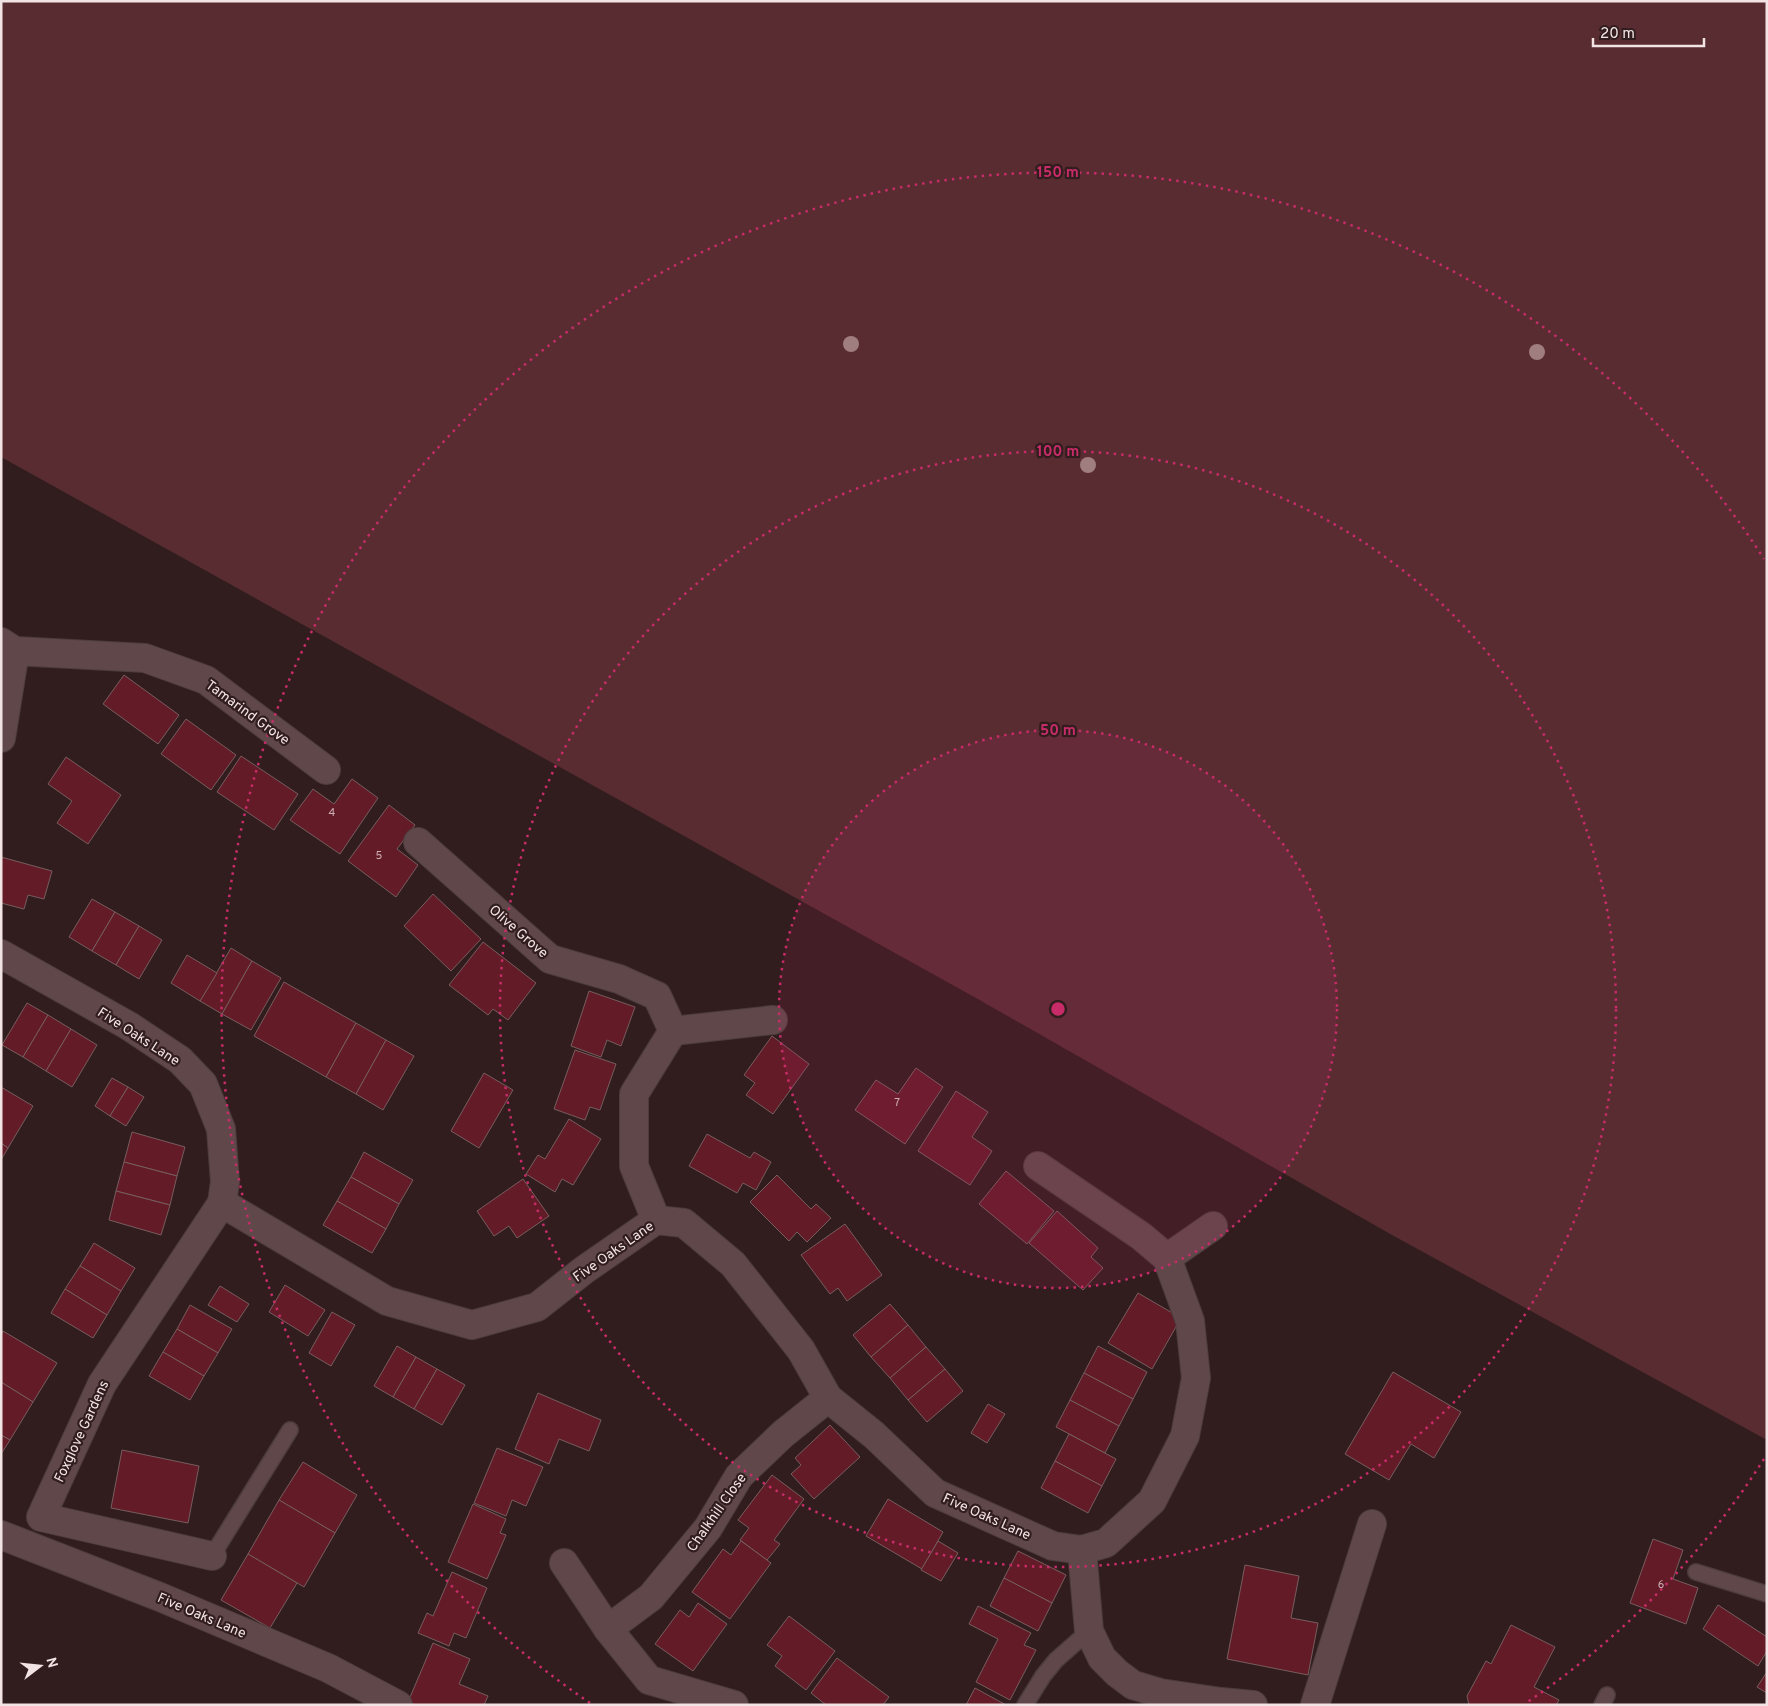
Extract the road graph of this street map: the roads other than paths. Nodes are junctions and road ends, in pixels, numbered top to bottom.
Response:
1 (8, 646) edge
2 (1, 738) edge
3 (326, 770) dead end
4 (418, 842) dead end
5 (1, 954) edge
6 (773, 1020) dead end
7 (673, 1031) junction
8 (1038, 1166) dead end
9 (222, 1202) junction
10 (656, 1220) junction
11 (1214, 1226) dead end
12 (1167, 1258) junction
13 (828, 1398) junction
14 (290, 1430) dead end
15 (1372, 1524) dead end
16 (1, 1535) edge
17 (1082, 1550) junction
18 (212, 1556) joint
19 (564, 1563) dead end
20 (1696, 1572) dead end
21 (1767, 1594) edge
22 (608, 1629) junction
23 (1089, 1631) junction
24 (1221, 1703) edge
25 (398, 1705) edge
26 (734, 1705) edge
27 (1025, 1705) edge
28 (1253, 1705) edge
29 (1315, 1705) edge

1 - 2 street
1 - 3 street, Tamarind Grove
4 - 7 street, Olive Grove
5 - 9 street, Five Oaks Lane
6 - 7 street
7 - 10 street
8 - 12 street, Five Oaks Lane
9 - 10 street, Five Oaks Lane
9 - 18 street, Foxglove Gardens
10 - 13 street, Five Oaks Lane
11 - 12 street
12 - 17 street, Five Oaks Lane
13 - 17 street, Five Oaks Lane
13 - 22 street, Chalkhill Close
14 - 18 lane
15 - 29 street
16 - 25 street, Five Oaks Lane
17 - 23 street
19 - 22 street
20 - 21 lane
22 - 26 street
23 - 24 street
23 - 27 lane
24 - 28 street

